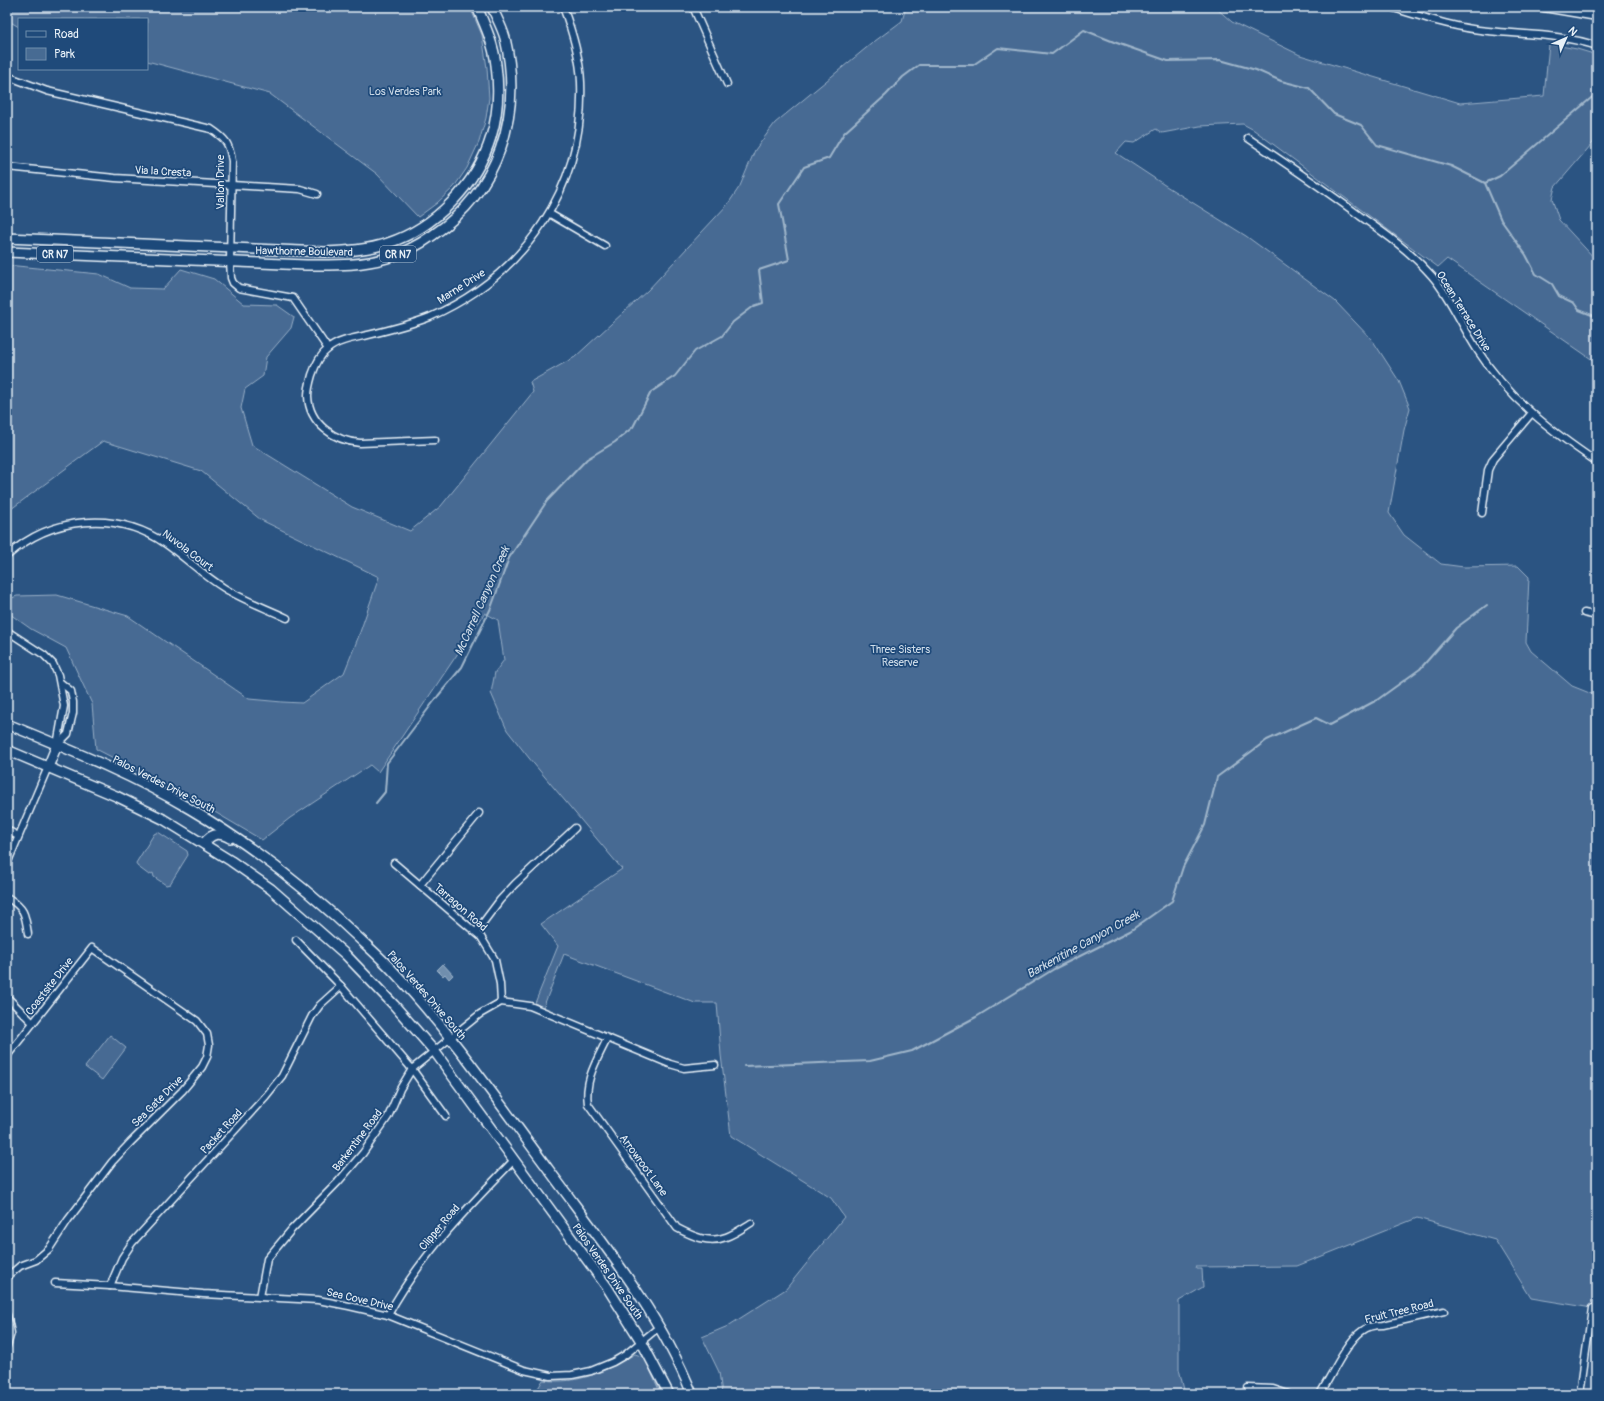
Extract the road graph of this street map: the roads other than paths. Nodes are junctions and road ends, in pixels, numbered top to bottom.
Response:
1 (477, 7) edge
2 (492, 7) edge
3 (563, 7) edge
4 (692, 7) edge
5 (1390, 7) edge
6 (1544, 7) edge
7 (1597, 16) edge
8 (1597, 46) edge
9 (7, 76) edge
10 (496, 82) junction
11 (727, 84) dead end
12 (506, 131) junction
13 (1248, 138) dead end
14 (7, 167) edge
15 (231, 185) junction
16 (317, 194) dead end
17 (550, 214) junction
18 (7, 238) edge
19 (605, 246) dead end
20 (229, 247) junction
21 (7, 252) edge
22 (230, 261) junction
23 (328, 349) junction
24 (1531, 414) junction
25 (436, 440) dead end
26 (1597, 462) edge
27 (1482, 513) dead end
28 (7, 556) edge
29 (1584, 613) dead end
30 (1597, 616) edge
31 (287, 618) dead end
32 (7, 631) edge
33 (61, 683) junction
34 (7, 724) edge
35 (57, 745) junction
36 (7, 750) edge
37 (48, 767) junction
38 (479, 813) dead end
39 (575, 828) dead end
40 (7, 830) edge
41 (18, 836) junction
42 (204, 844) junction
43 (263, 857) junction
44 (394, 863) dead end
45 (7, 864) edge
46 (420, 885) junction
47 (7, 897) edge
48 (476, 932) junction
49 (28, 934) dead end
50 (296, 940) dead end
51 (92, 948) joint
52 (341, 986) junction
53 (7, 997) edge
54 (502, 1002) junction
55 (32, 1023) junction
56 (451, 1039) junction
57 (607, 1039) junction
58 (435, 1052) junction
59 (7, 1056) edge
60 (715, 1065) dead end
61 (412, 1069) junction
62 (446, 1116) dead end
63 (514, 1160) junction
64 (751, 1223) dead end
65 (7, 1277) edge
66 (55, 1283) dead end
67 (110, 1286) junction
68 (260, 1297) junction
69 (1592, 1308) dead end
70 (1444, 1311) dead end
71 (7, 1315) edge
72 (388, 1315) junction
73 (659, 1327) junction
74 (641, 1341) junction
75 (7, 1346) edge
76 (1248, 1388) dead end
77 (670, 1394) edge
78 (692, 1394) edge
79 (1288, 1394) edge
80 (1320, 1394) edge
81 (1580, 1394) edge

1 - 10 main road, Hawthorne Boulevard / CR N7
2 - 12 main road, Hawthorne Boulevard / CR N7
3 - 17 street, Marne Drive
4 - 11 street
5 - 8 street
6 - 7 main road
9 - 15 street, Vallon Drive
10 - 12 main road
10 - 20 main road, Hawthorne Boulevard / CR N7
12 - 22 main road, Hawthorne Boulevard / CR N7
13 - 24 street, Ocean Terrace Drive
14 - 15 street, Via la Cresta
15 - 16 street, Via la Cresta
15 - 20 street, Vallon Drive
17 - 19 street
17 - 23 street, Marne Drive
18 - 20 main road, Hawthorne Boulevard / CR N7
20 - 22 street, Vallon Drive
21 - 22 main road, Hawthorne Boulevard / CR N7
22 - 23 street, Vallon Drive
23 - 25 street, Marne Drive
24 - 26 street, Ocean Terrace Drive
24 - 27 street
28 - 31 street, Nuvola Court
29 - 30 street
32 - 33 street
33 - 35 street
33 - 35 street
34 - 35 main road, Palos Verdes Drive South
35 - 37 main road
35 - 43 main road, Palos Verdes Drive South
36 - 37 main road, Palos Verdes Drive South
37 - 41 street
37 - 42 main road, Palos Verdes Drive South
38 - 46 street
39 - 48 street
40 - 41 street
41 - 45 street
42 - 43 main road
42 - 58 main road, Palos Verdes Drive South
43 - 56 main road, Palos Verdes Drive South
44 - 46 street, Tarragon Road
46 - 48 street, Tarragon Road
47 - 49 street
48 - 54 street, Tarragon Road
50 - 52 street
51 - 55 street, Coastsite Drive
51 - 65 street, Sea Gate Drive
52 - 61 street
52 - 67 street, Packet Road
53 - 55 street
54 - 56 street, Barkentine Road
54 - 57 street
55 - 59 street, Coastsite Drive
56 - 58 street, Barkentine Road
56 - 73 main road, Palos Verdes Drive South
57 - 60 street
57 - 64 street, Arrowroot Lane
58 - 61 street, Barkentine Road
58 - 63 main road, Palos Verdes Drive South
61 - 62 street
61 - 68 street, Barkentine Road
63 - 72 street, Clipper Road
63 - 74 main road, Palos Verdes Drive South
66 - 67 street, Sea Cove Drive
67 - 68 street, Sea Cove Drive
68 - 72 street, Sea Cove Drive
69 - 81 street
70 - 80 street, Fruit Tree Road
71 - 75 street
72 - 74 street, Sea Cove Drive
73 - 74 street, Sea Cove Drive
73 - 78 main road, Palos Verdes Drive South
74 - 77 main road, Palos Verdes Drive South
76 - 79 street

